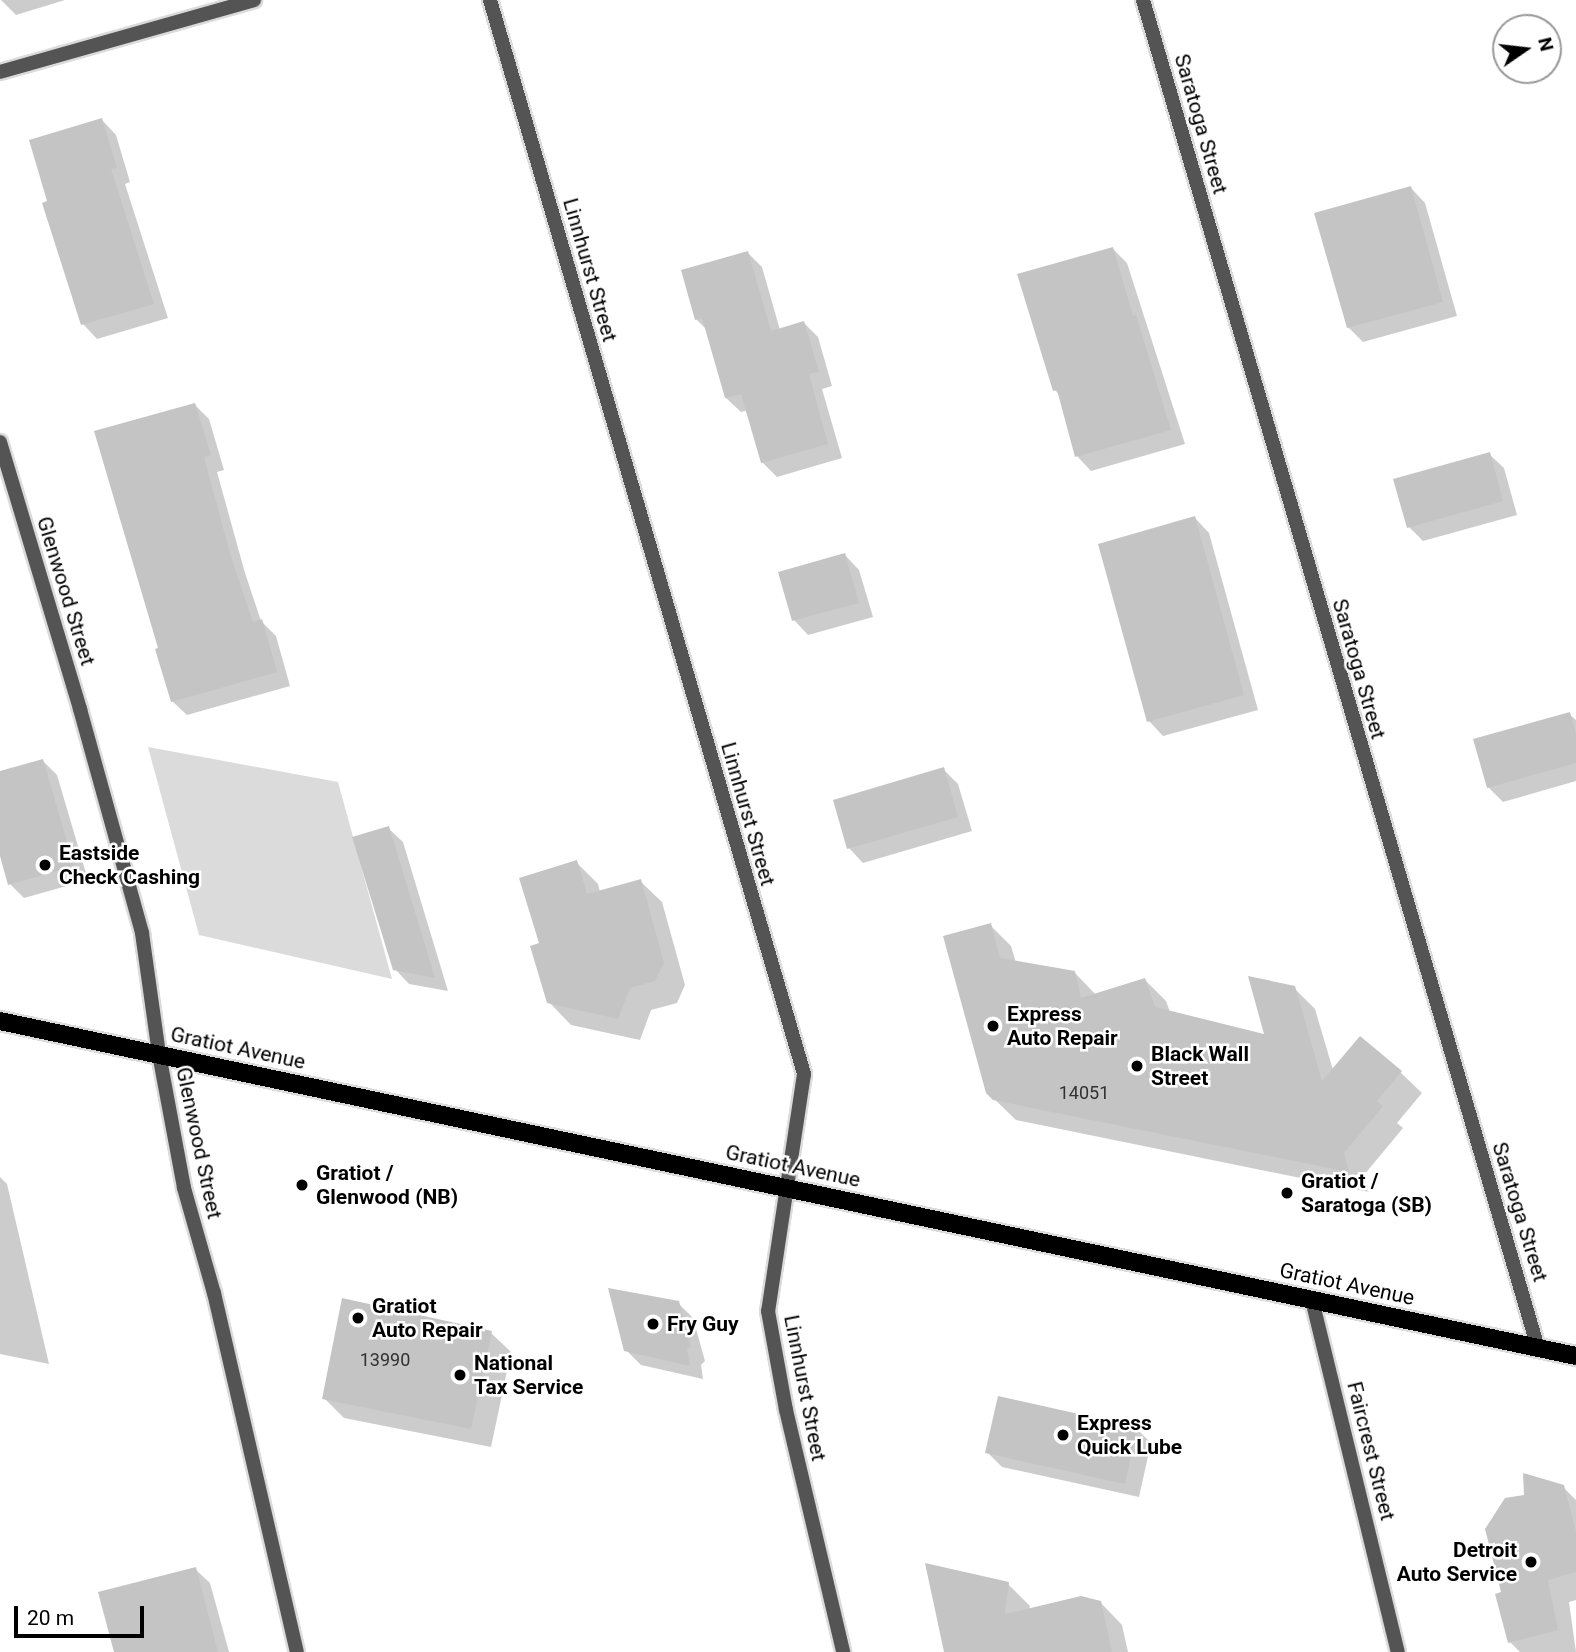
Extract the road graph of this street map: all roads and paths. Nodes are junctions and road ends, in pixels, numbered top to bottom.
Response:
1 (254, 0) edge
2 (489, 0) edge
3 (1143, 0) edge
4 (0, 72) edge
5 (0, 442) edge
6 (0, 1021) edge
7 (159, 1054) junction
8 (785, 1188) junction
9 (1312, 1300) junction
10 (1538, 1348) junction
11 (1576, 1356) edge
12 (298, 1652) edge
13 (843, 1652) edge
14 (1398, 1652) edge

1 - 4 street
2 - 8 street, Linnhurst Street
3 - 10 street, Saratoga Street
5 - 7 street, Glenwood Street
6 - 7 main road, Gratiot Avenue
7 - 8 main road, Gratiot Avenue
7 - 12 street, Glenwood Street
8 - 9 main road, Gratiot Avenue
8 - 13 street, Linnhurst Street
9 - 10 main road, Gratiot Avenue
9 - 14 street, Faircrest Street
10 - 11 main road, Gratiot Avenue

